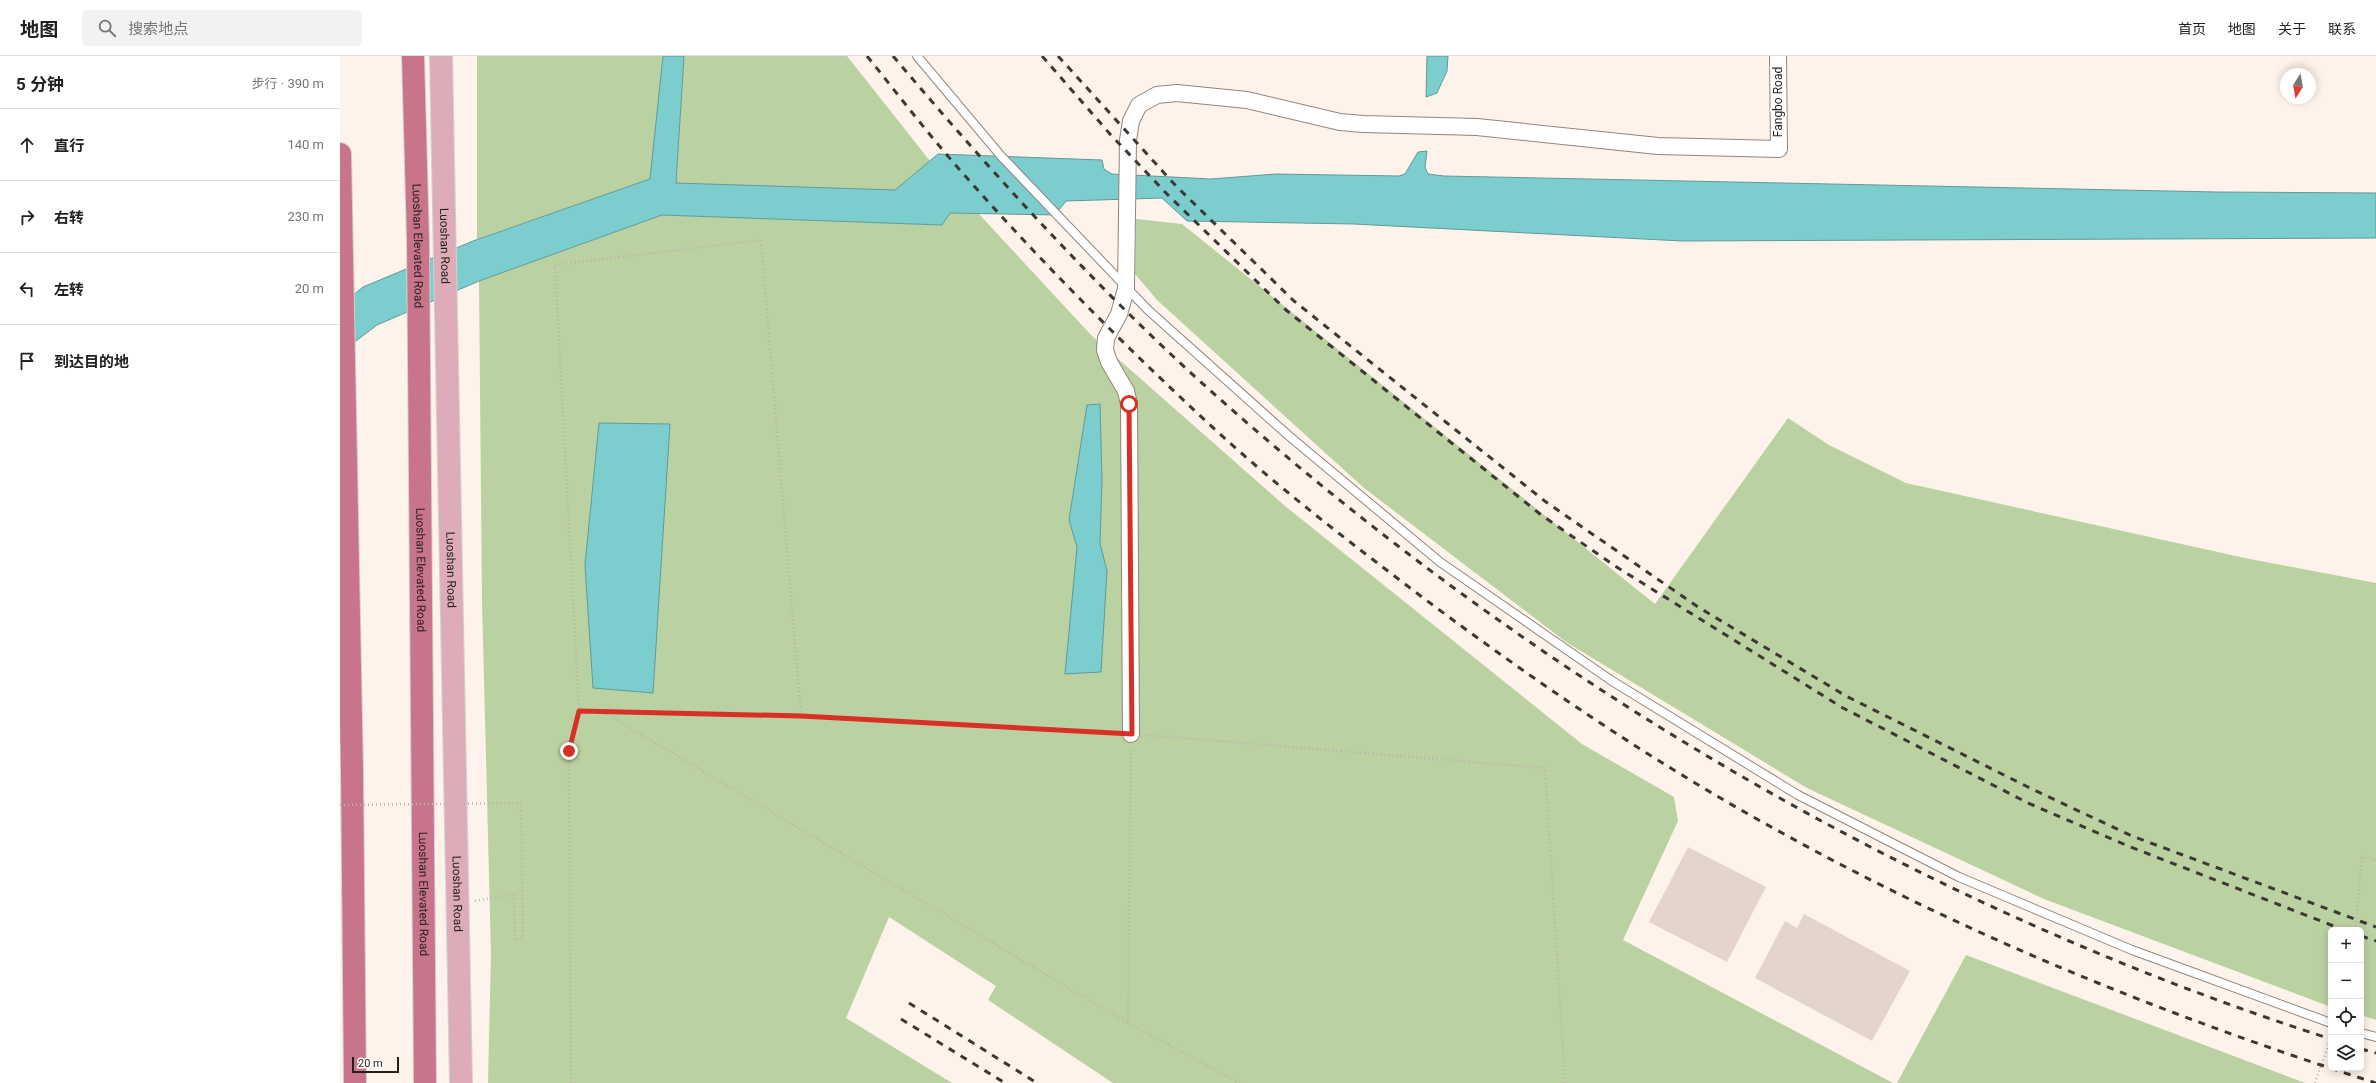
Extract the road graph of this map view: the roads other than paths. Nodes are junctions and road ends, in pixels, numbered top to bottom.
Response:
1 (413, 56) edge
2 (441, 56) edge
3 (917, 56) edge
4 (1778, 56) edge
5 (340, 154) edge
6 (1126, 289) junction
7 (345, 504) junction
8 (340, 597) edge
9 (1132, 734) road end
10 (2328, 1023) edge
11 (2364, 1034) edge
12 (2376, 1037) edge
13 (355, 1083) edge
14 (425, 1083) edge
15 (461, 1083) edge

1 - 14 highway, Luoshan Elevated Road
2 - 15 main road, Luoshan Road
3 - 6 lane
4 - 6 street, Fangbo Road
5 - 7 highway
6 - 9 street
6 - 10 lane
7 - 8 highway
7 - 13 highway
11 - 12 lane

